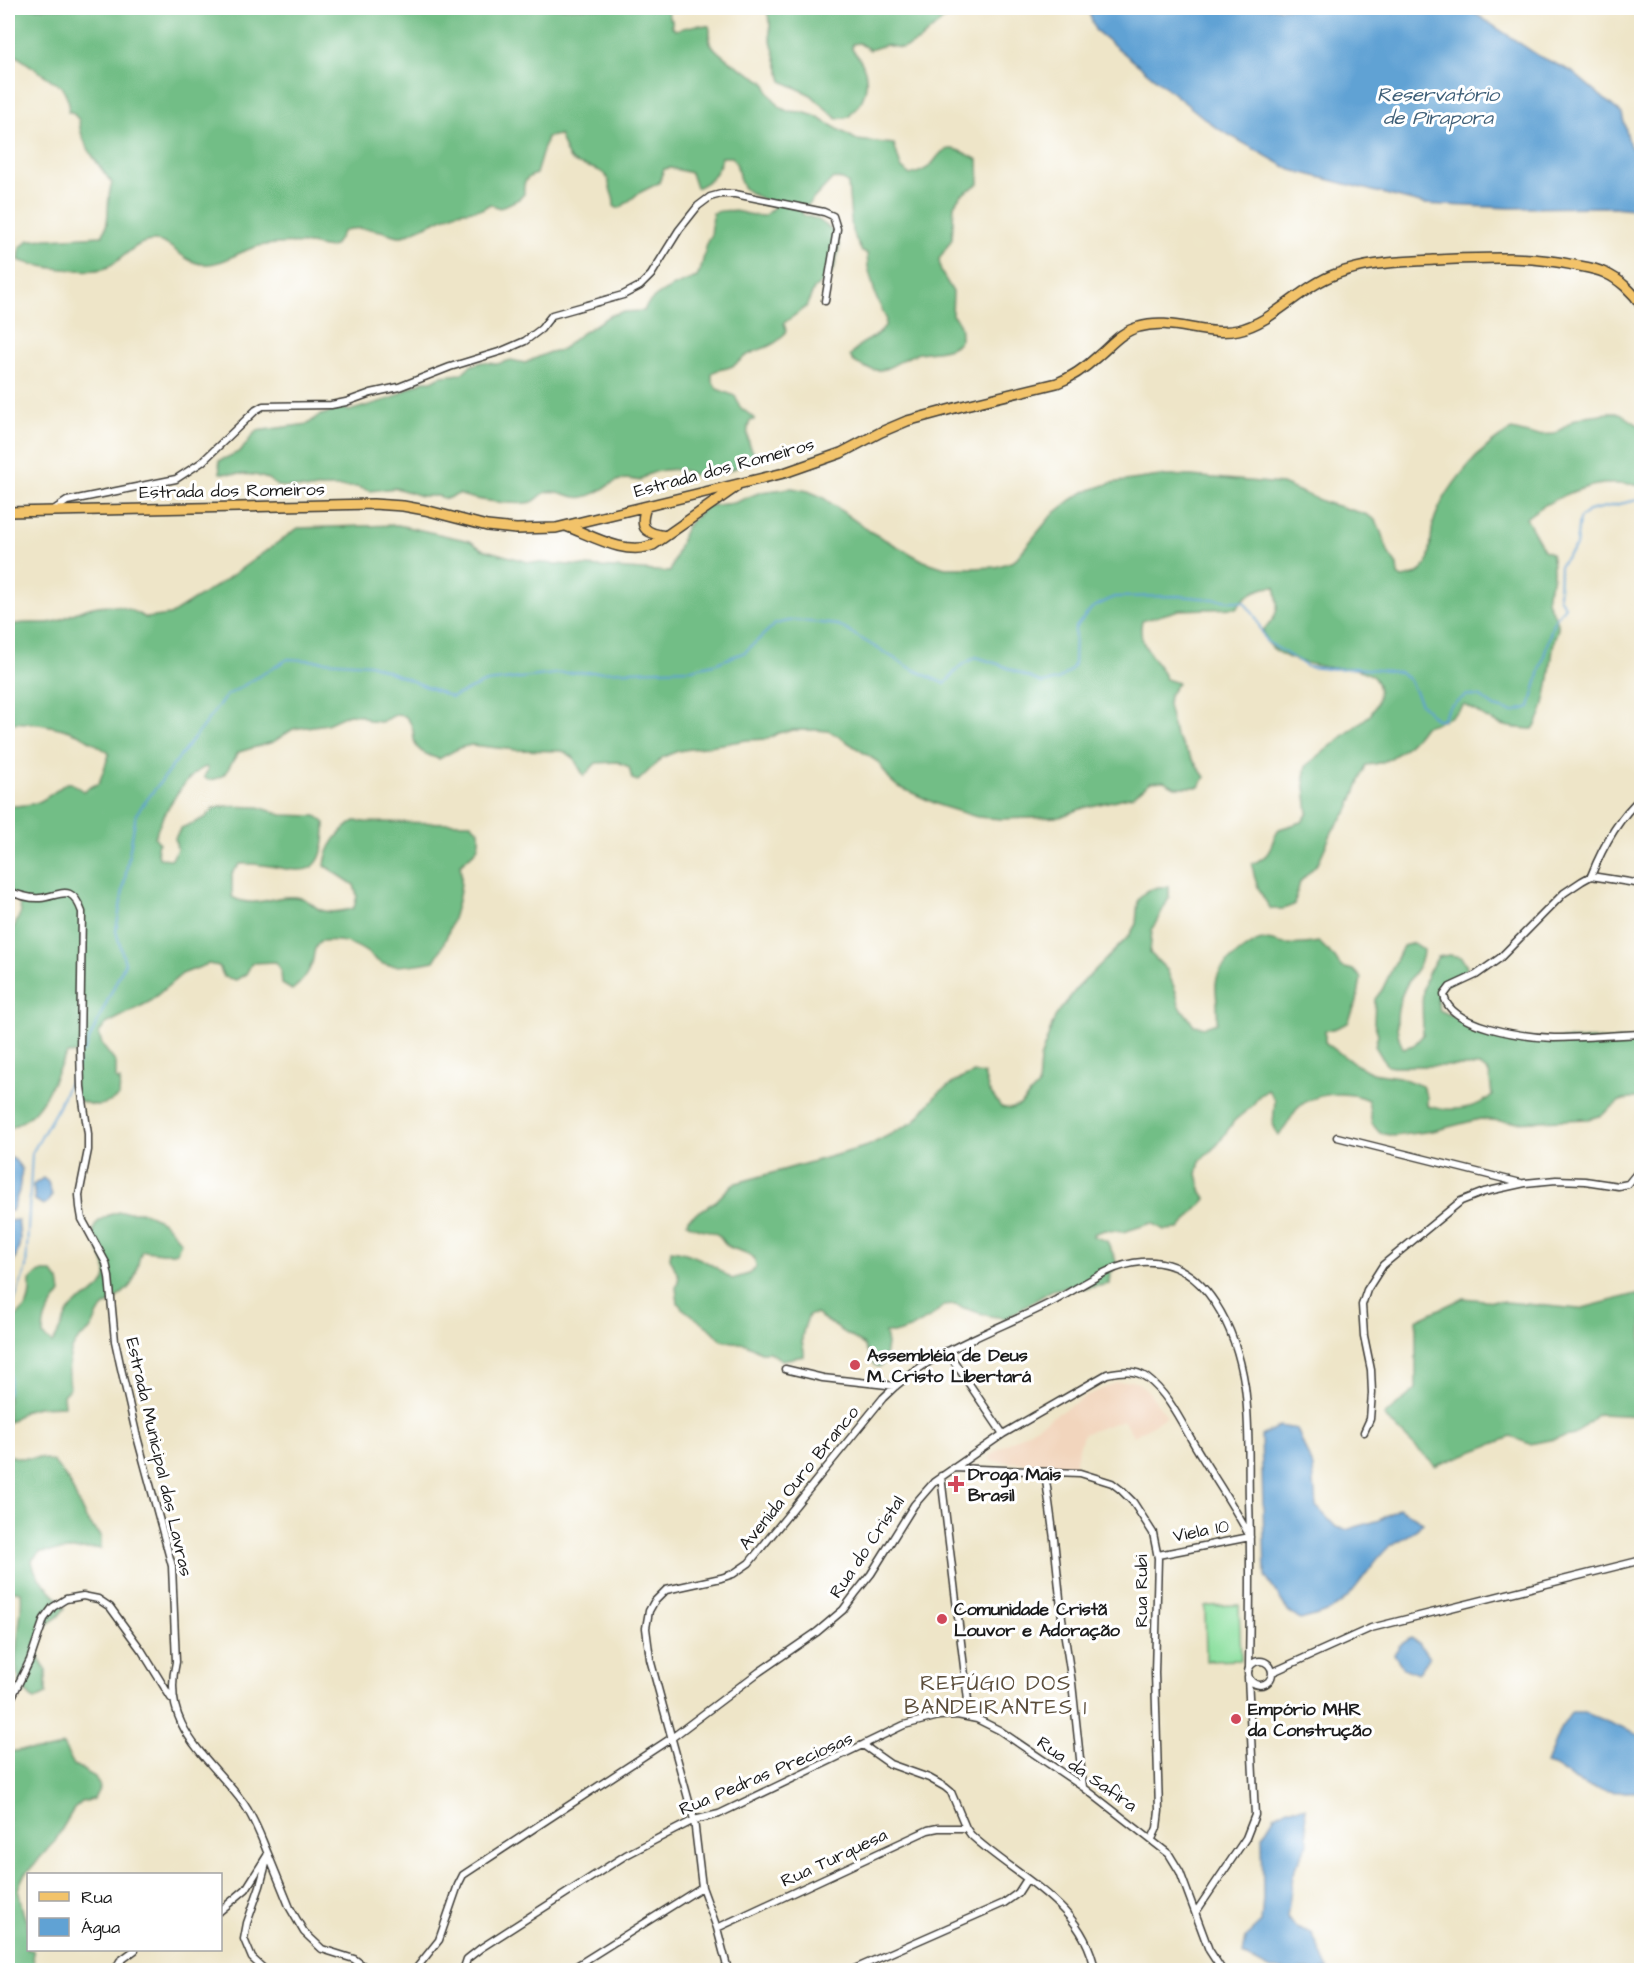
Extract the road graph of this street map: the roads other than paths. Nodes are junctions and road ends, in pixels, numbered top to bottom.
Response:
1 (825, 301) dead end
2 (1641, 306) edge
3 (741, 484) junction
4 (646, 507) junction
5 (52, 511) junction
6 (8, 512) edge
7 (565, 526) junction
8 (666, 536) junction
9 (1641, 797) edge
10 (1591, 876) junction
11 (1641, 884) edge
12 (8, 891) edge
13 (1641, 1034) edge
14 (1337, 1137) dead end
15 (1641, 1167) edge
16 (1525, 1184) junction
17 (947, 1351) junction
18 (785, 1369) dead end
19 (896, 1386) junction
20 (1364, 1432) dead end
21 (1003, 1434) junction
22 (953, 1468) junction
23 (1045, 1473) junction
24 (941, 1476) junction
25 (1250, 1537) junction
26 (1158, 1555) junction
27 (1641, 1560) edge
28 (1249, 1647) junction
29 (1264, 1661) junction
30 (1249, 1668) junction
31 (1273, 1672) junction
32 (1248, 1677) junction
33 (1255, 1684) junction
34 (1249, 1698) junction
35 (10, 1699) dead end
36 (173, 1701) junction
37 (970, 1718) junction
38 (673, 1737) junction
39 (863, 1745) junction
40 (1083, 1787) junction
41 (694, 1820) junction
42 (966, 1828) junction
43 (1152, 1839) junction
44 (268, 1854) junction
45 (1027, 1879) junction
46 (702, 1887) junction
47 (222, 1909) edge
48 (1196, 1912) junction
49 (717, 1928) junction
50 (134, 1951) edge
51 (115, 1971) edge
52 (265, 1971) edge
53 (369, 1971) edge
54 (415, 1971) edge
55 (465, 1971) edge
56 (570, 1971) edge
57 (728, 1971) edge
58 (852, 1971) edge
59 (914, 1971) edge
60 (949, 1971) edge
61 (1095, 1971) edge
62 (1222, 1971) edge

1 - 5 street
2 - 3 main road, Estrada dos Romeiros
3 - 4 main road, Estrada dos Romeiros
3 - 8 main road
4 - 7 main road, Estrada dos Romeiros
4 - 8 main road
5 - 6 main road, Estrada dos Romeiros
5 - 7 main road, Estrada dos Romeiros
7 - 8 main road
9 - 10 street
10 - 11 street
10 - 13 street
12 - 36 street, Estrada Municipal das Lavras
14 - 16 street
15 - 16 street
16 - 20 street
17 - 19 street, Avenida Ouro Branco
17 - 21 street
17 - 25 street, Avenida Ouro Branco
18 - 19 street
19 - 38 street, Avenida Ouro Branco
21 - 22 street, Rua do Cristal
21 - 25 street, Rua do Cristal
22 - 23 street, Rua Rubi
22 - 24 street, Rua do Cristal
23 - 26 street, Rua Rubi
23 - 40 street
24 - 37 street
24 - 38 street, Rua do Cristal
25 - 26 street, Viela 10
25 - 28 street, Avenida Ouro Branco
26 - 43 street, Rua Rubi
27 - 31 street
28 - 29 street
28 - 30 street, Avenida Ouro Branco
29 - 30 street
29 - 31 street
30 - 32 street
31 - 33 street
32 - 33 street
32 - 34 street
33 - 34 street
34 - 48 street
35 - 36 street
36 - 44 street, Estrada Municipal das Lavras
37 - 39 street, Rua da Safira
37 - 40 street, Rua da Safira
38 - 41 street, Avenida Ouro Branco
38 - 54 street, Rua do Cristal
39 - 41 street, Rua Pedras Preciosas
39 - 42 street, Rua Pedras Preciosas
40 - 43 street, Rua da Safira
41 - 46 street, Avenida Ouro Branco
41 - 55 street, Rua Pedras Preciosas
42 - 45 street, Rua Pedras Preciosas
42 - 49 street, Rua Turquesa
43 - 48 street, Rua da Safira
44 - 47 street
44 - 52 street
44 - 53 street, Estrada Municipal das Lavras
45 - 58 street
45 - 61 street, Rua Pedras Preciosas
46 - 49 street, Avenida Ouro Branco
46 - 56 street
48 - 62 street, Rua da Safira
49 - 57 street, Avenida Ouro Branco
50 - 51 street
59 - 60 street

